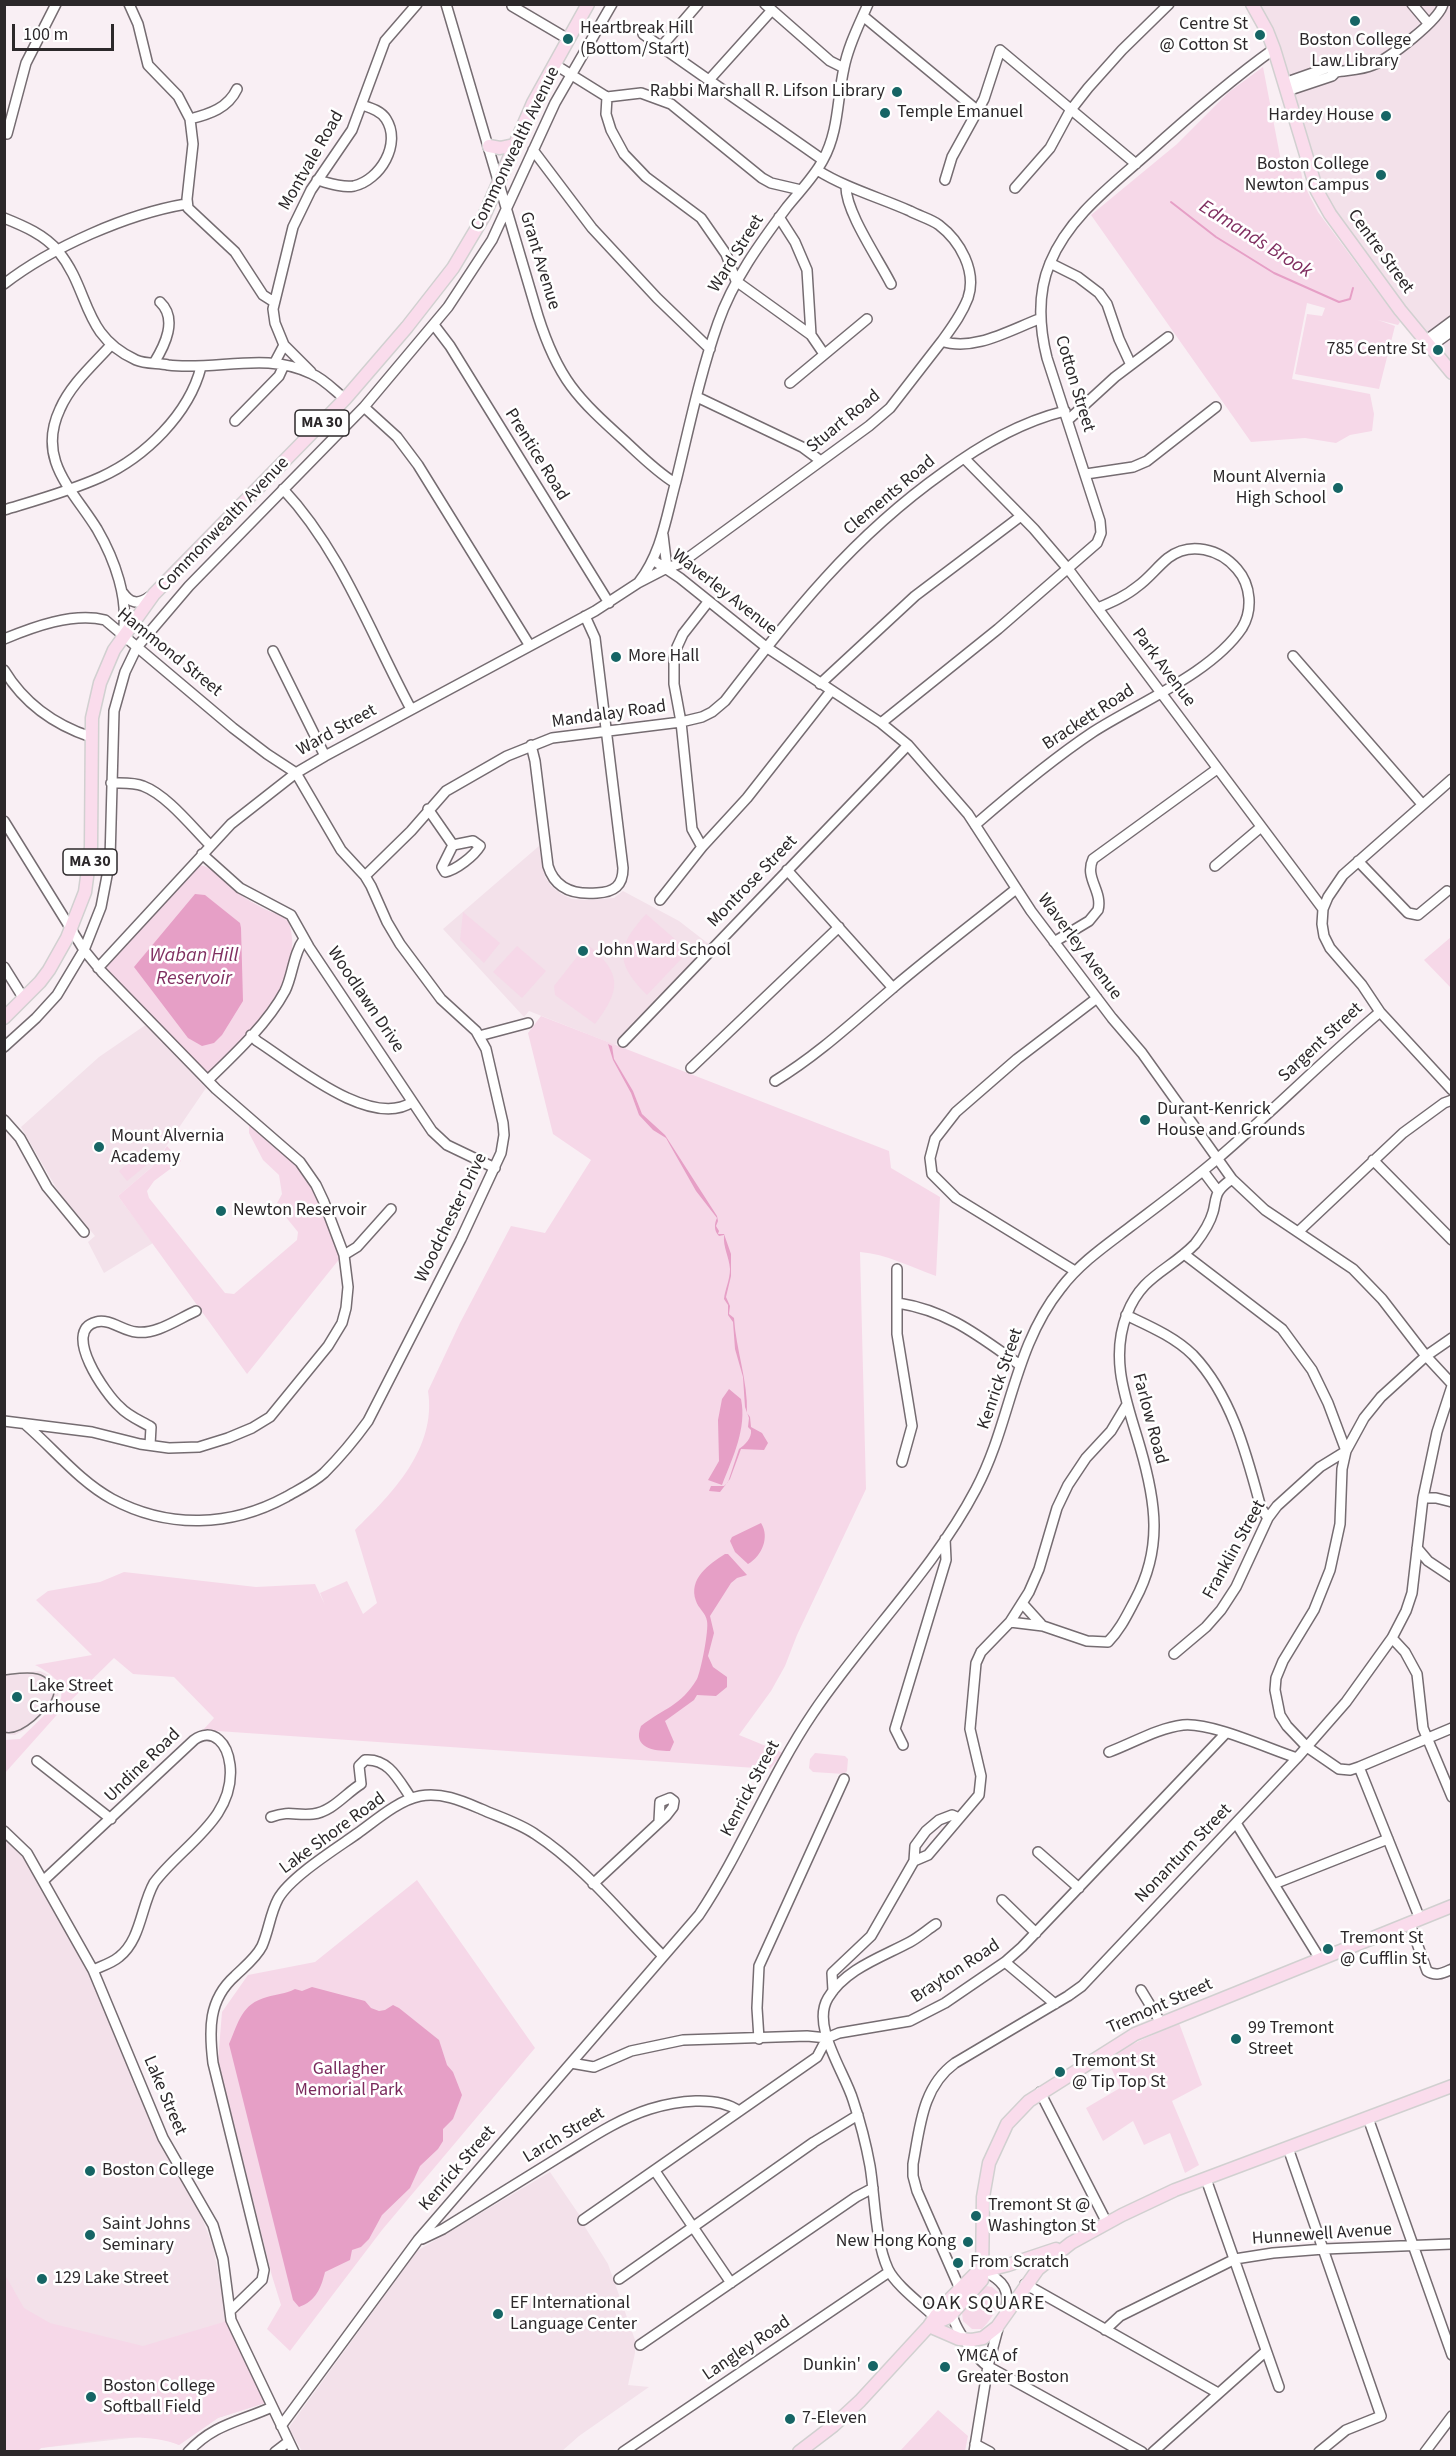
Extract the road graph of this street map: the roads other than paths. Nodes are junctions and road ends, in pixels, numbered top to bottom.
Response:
1 (56, 4) edge
2 (129, 4) edge
3 (417, 4) edge
4 (446, 4) edge
5 (588, 4) edge
6 (612, 4) edge
7 (698, 4) edge
8 (868, 4) edge
9 (1169, 4) edge
10 (1251, 4) edge
11 (1412, 4) edge
12 (1443, 4) edge
13 (512, 6) dead end
14 (768, 8) edge
15 (863, 16) junction
16 (1428, 23) junction
17 (643, 34) dead end
18 (568, 39) junction
19 (661, 47) junction
20 (1274, 49) junction
21 (554, 64) junction
22 (844, 68) junction
23 (572, 74) junction
24 (709, 80) junction
25 (1286, 85) junction
26 (237, 89) dead end
27 (607, 97) junction
28 (362, 105) junction
29 (978, 111) junction
30 (1070, 111) junction
31 (190, 120) junction
32 (7, 134) dead end
33 (514, 145) junction
34 (489, 146) junction
35 (533, 150) junction
36 (823, 160) junction
37 (1136, 164) junction
38 (817, 170) junction
39 (317, 180) junction
40 (945, 180) dead end
41 (498, 181) junction
42 (846, 186) junction
43 (1015, 188) dead end
44 (801, 190) junction
45 (186, 204) junction
46 (506, 208) junction
47 (779, 217) junction
48 (4, 218) edge
49 (494, 235) junction
50 (515, 236) junction
51 (58, 251) junction
52 (1050, 263) junction
53 (736, 281) junction
54 (4, 284) edge
55 (891, 284) dead end
56 (160, 302) dead end
57 (274, 302) junction
58 (867, 319) dead end
59 (1039, 319) junction
60 (1452, 321) edge
61 (434, 325) junction
62 (1452, 331) edge
63 (811, 334) junction
64 (1168, 338) dead end
65 (942, 341) junction
66 (1428, 344) junction
67 (111, 345) junction
68 (284, 345) junction
69 (710, 350) junction
70 (824, 354) junction
71 (154, 363) junction
72 (280, 363) junction
73 (1131, 365) junction
74 (201, 367) junction
75 (1452, 373) edge
76 (313, 374) junction
77 (790, 383) dead end
78 (697, 397) junction
79 (345, 399) junction
80 (364, 407) junction
81 (1216, 407) dead end
82 (1066, 416) junction
83 (235, 421) dead end
84 (964, 458) junction
85 (821, 462) junction
86 (1086, 474) junction
87 (675, 483) junction
88 (69, 489) junction
89 (283, 489) junction
90 (4, 510) edge
91 (1021, 516) junction
92 (663, 536) junction
93 (653, 560) junction
94 (667, 568) junction
95 (1069, 570) junction
96 (638, 583) junction
97 (162, 586) junction
98 (121, 590) junction
99 (708, 602) junction
100 (609, 603) junction
101 (1098, 608) junction
102 (585, 616) junction
103 (123, 634) junction
104 (4, 639) edge
105 (530, 646) junction
106 (137, 647) junction
107 (766, 647) junction
108 (273, 651) dead end
109 (1293, 656) dead end
110 (4, 670) edge
111 (820, 684) junction
112 (831, 691) junction
113 (1160, 692) junction
114 (411, 709) junction
115 (681, 722) junction
116 (881, 723) junction
117 (607, 730) junction
118 (91, 737) junction
119 (531, 745) junction
120 (908, 745) junction
121 (325, 756) junction
122 (1217, 769) junction
123 (296, 773) junction
124 (1452, 779) edge
125 (111, 783) junction
126 (1422, 804) junction
127 (428, 809) junction
128 (4, 821) edge
129 (975, 825) junction
130 (1261, 827) junction
131 (210, 845) junction
132 (453, 845) dead end
133 (702, 847) junction
134 (202, 854) junction
135 (1358, 861) junction
136 (1215, 866) dead end
137 (787, 870) junction
138 (365, 876) junction
139 (1016, 889) junction
140 (1447, 891) dead end
141 (660, 900) dead end
142 (1323, 909) junction
143 (839, 927) junction
144 (72, 928) junction
145 (304, 939) junction
146 (1054, 942) junction
147 (84, 950) junction
148 (4, 967) edge
149 (98, 968) junction
150 (893, 988) junction
151 (1097, 998) junction
152 (24, 999) junction
153 (1380, 1011) junction
154 (4, 1018) edge
155 (528, 1023) dead end
156 (251, 1035) junction
157 (479, 1036) junction
158 (623, 1042) dead end
159 (4, 1047) edge
160 (691, 1068) dead end
161 (208, 1080) junction
162 (775, 1082) dead end
163 (1452, 1090) edge
164 (1452, 1100) edge
165 (412, 1102) junction
166 (4, 1120) edge
167 (1218, 1159) junction
168 (1373, 1160) junction
169 (495, 1168) junction
170 (1203, 1171) junction
171 (1232, 1179) junction
172 (1218, 1191) junction
173 (391, 1209) dead end
174 (84, 1232) dead end
175 (1298, 1232) junction
176 (1452, 1240) edge
177 (1184, 1254) junction
178 (344, 1255) junction
179 (897, 1269) dead end
180 (1075, 1271) junction
181 (898, 1303) junction
182 (196, 1311) dead end
183 (1126, 1315) junction
184 (1452, 1338) edge
185 (1426, 1356) junction
186 (1020, 1365) junction
187 (1452, 1385) edge
188 (1126, 1406) junction
189 (4, 1421) edge
190 (1116, 1424) junction
191 (26, 1425) junction
192 (1133, 1426) junction
193 (150, 1445) junction
194 (1347, 1450) junction
195 (902, 1462) dead end
196 (1423, 1498) junction
197 (1452, 1502) edge
198 (1268, 1518) junction
199 (945, 1539) junction
200 (1417, 1548) junction
201 (1438, 1569) junction
202 (1452, 1577) edge
203 (1415, 1579) junction
204 (1022, 1603) junction
205 (1010, 1622) junction
206 (1043, 1626) junction
207 (1392, 1638) junction
208 (1174, 1654) dead end
209 (1452, 1728) edge
210 (1226, 1732) junction
211 (1427, 1738) junction
212 (903, 1745) dead end
213 (1307, 1747) junction
214 (1109, 1752) dead end
215 (1298, 1758) junction
216 (37, 1761) dead end
217 (1359, 1767) junction
218 (844, 1779) dead end
219 (1452, 1797) edge
220 (411, 1798) junction
221 (271, 1817) dead end
222 (959, 1818) junction
223 (111, 1819) junction
224 (659, 1821) dead end
225 (1236, 1823) junction
226 (4, 1831) edge
227 (1388, 1839) junction
228 (1038, 1852) dead end
229 (914, 1860) junction
230 (43, 1881) junction
231 (593, 1884) junction
232 (1274, 1884) junction
233 (1079, 1888) junction
234 (1002, 1900) dead end
235 (1452, 1906) edge
236 (1415, 1921) junction
237 (936, 1924) dead end
238 (1036, 1934) junction
239 (663, 1956) junction
240 (1320, 1959) junction
241 (1005, 1962) junction
242 (1452, 1969) edge
243 (93, 1970) junction
244 (1141, 1990) dead end
245 (833, 1991) junction
246 (1055, 2004) junction
247 (1161, 2023) junction
248 (759, 2038) junction
249 (827, 2038) junction
250 (571, 2063) junction
251 (1452, 2086) edge
252 (1040, 2092) junction
253 (739, 2111) junction
254 (858, 2115) junction
255 (1368, 2118) junction
256 (1288, 2148) junction
257 (654, 2171) junction
258 (1206, 2179) junction
259 (873, 2188) junction
260 (583, 2220) dead end
261 (1107, 2223) junction
262 (693, 2227) junction
263 (418, 2240) junction
264 (1071, 2243) junction
265 (1452, 2244) edge
266 (1414, 2246) junction
267 (1324, 2249) junction
268 (1235, 2259) junction
269 (1014, 2263) junction
270 (983, 2270) junction
271 (889, 2272) junction
272 (619, 2279) dead end
273 (731, 2283) junction
274 (1025, 2284) junction
275 (960, 2289) junction
276 (230, 2312) junction
277 (952, 2314) junction
278 (1002, 2318) junction
279 (934, 2322) junction
280 (1105, 2330) junction
281 (964, 2340) junction
282 (640, 2345) dead end
283 (1265, 2352) junction
284 (1452, 2355) edge
285 (988, 2366) junction
286 (1279, 2387) dead end
287 (1218, 2393) junction
288 (272, 2407) junction
289 (1452, 2416) edge
290 (281, 2426) junction
291 (288, 2442) junction
292 (975, 2448) edge
293 (188, 2451) edge
294 (275, 2451) edge
295 (294, 2451) edge
296 (623, 2451) edge
297 (799, 2451) edge
298 (990, 2451) edge
299 (1142, 2451) edge
300 (1153, 2451) edge
301 (1319, 2451) edge
302 (1425, 2451) edge

1 - 32 street
2 - 31 street
3 - 28 street, Montvale Road
4 - 34 street, Grant Avenue
5 - 18 main road, Commonwealth Avenue / MA 30
6 - 23 street, Commonwealth Avenue
7 - 19 street
8 - 15 street, Ward Street
9 - 30 street
10 - 20 main road, Centre Street
11 - 16 street
12 - 16 street
13 - 18 street
14 - 22 street
14 - 24 street
15 - 22 street, Ward Street
15 - 29 street
16 - 25 street
17 - 19 street
18 - 21 main road, Commonwealth Avenue / MA 30
19 - 24 street
20 - 25 main road, Centre Street
20 - 37 street, Cotton Street
21 - 23 street
21 - 33 main road, Commonwealth Avenue / MA 30
22 - 36 street, Ward Street
23 - 27 street
23 - 35 street, Commonwealth Avenue
24 - 36 street
25 - 66 main road, Centre Street
26 - 31 street
27 - 44 street
27 - 53 street
28 - 39 street, Montvale Road
28 - 39 street
29 - 30 street
29 - 40 street
30 - 37 street
30 - 43 street
31 - 45 street
33 - 34 main road
33 - 41 main road, Commonwealth Avenue / MA 30
34 - 41 street, Grant Avenue
35 - 46 street, Commonwealth Avenue
35 - 69 street
36 - 38 street, Ward Street
37 - 52 street, Cotton Street
38 - 42 street, Stuart Road
38 - 44 street, Ward Street
39 - 57 street, Montvale Road
41 - 46 street, Grant Avenue
41 - 79 main road, Commonwealth Avenue / MA 30
42 - 55 street
42 - 65 street, Stuart Road
44 - 47 street, Ward Street
45 - 51 street
45 - 57 street
46 - 49 street, Commonwealth Avenue
46 - 50 street, Grant Avenue
47 - 53 street, Ward Street
47 - 63 street
48 - 51 street
49 - 50 street
49 - 61 street, Commonwealth Avenue
50 - 87 street, Grant Avenue
51 - 54 street
51 - 67 street
52 - 59 street, Cotton Street
52 - 73 street
53 - 63 street
53 - 69 street, Ward Street
56 - 71 street
57 - 68 street, Montvale Road
58 - 70 street
59 - 65 street
59 - 82 street, Cotton Street
60 - 66 street
61 - 80 street, Commonwealth Avenue
61 - 100 street, Prentice Road
62 - 66 street
63 - 70 street
64 - 73 street
65 - 85 street, Stuart Road
66 - 75 main road, Centre Street
67 - 71 street
67 - 88 street
68 - 72 street
68 - 76 street, Montvale Road
69 - 78 street, Ward Street
70 - 77 street
71 - 74 street
72 - 74 street
72 - 76 street
72 - 83 street
73 - 82 street
74 - 88 street
76 - 79 street
78 - 85 street
78 - 87 street, Ward Street
79 - 97 main road, Commonwealth Avenue / MA 30
80 - 89 street, Commonwealth Avenue
80 - 105 street
81 - 86 street
82 - 84 street, Clements Road
82 - 86 street, Cotton Street
84 - 91 street, Park Avenue
84 - 107 street, Clements Road
85 - 94 street, Stuart Road
86 - 95 street, Cotton Street
87 - 92 street, Ward Street
88 - 90 street
88 - 98 street
89 - 106 street, Commonwealth Avenue
89 - 114 street
91 - 95 street, Park Avenue
91 - 111 street
92 - 93 street, Ward Street
92 - 94 street, Ward Street
93 - 94 street, Waverley Avenue
93 - 96 street, Ward Street
94 - 96 street, Ward Street
94 - 99 street, Waverley Avenue
95 - 101 street, Park Avenue
95 - 116 street, Cotton Street
96 - 100 street, Ward Street
97 - 98 street
97 - 103 main road, Commonwealth Avenue / MA 30
98 - 103 street
99 - 107 street, Waverley Avenue
99 - 115 street
100 - 102 street, Ward Street
101 - 113 street, Park Avenue
101 - 113 street, Brackett Road
102 - 105 street, Ward Street
102 - 117 street
103 - 104 street, Hammond Street
103 - 106 street, Hammond Street
103 - 118 main road, Commonwealth Avenue / MA 30
105 - 114 street, Ward Street
106 - 123 street, Hammond Street
106 - 125 street, Commonwealth Avenue
107 - 111 street, Waverley Avenue
107 - 115 street, Mandalay Road
108 - 121 street
109 - 126 street
110 - 118 street
111 - 112 street, Waverley Avenue
112 - 116 street, Waverley Avenue
112 - 133 street
113 - 122 street, Park Avenue
113 - 129 street, Brackett Road
114 - 121 street, Ward Street
115 - 117 street, Mandalay Road
115 - 133 street
116 - 120 street, Waverley Avenue
117 - 119 street, Mandalay Road
117 - 119 street
118 - 144 main road, Commonwealth Avenue / MA 30
119 - 127 street, Mandalay Road
120 - 129 street, Waverley Avenue
120 - 137 street, Montrose Street
121 - 123 street, Ward Street
122 - 130 street, Park Avenue
122 - 146 street
123 - 131 street, Ward Street
123 - 138 street, Woodchester Drive
124 - 126 street
125 - 131 street
125 - 147 street, Commonwealth Avenue
126 - 135 street
127 - 132 street
127 - 138 street, Mandalay Road
128 - 144 street
129 - 139 street, Waverley Avenue
130 - 136 street
130 - 142 street, Park Avenue
131 - 134 street, Ward Street
133 - 141 street
134 - 145 street, Woodlawn Drive
134 - 149 street, Ward Street
135 - 140 street
135 - 142 street
137 - 143 street
137 - 158 street, Montrose Street
138 - 157 street, Woodchester Drive
139 - 146 street, Waverley Avenue
139 - 150 street
142 - 153 street, Sargent Street
143 - 150 street
143 - 160 street
144 - 147 street
144 - 152 main road, Commonwealth Avenue / MA 30
145 - 156 street
145 - 165 street, Woodlawn Drive
146 - 151 street, Waverley Avenue
147 - 149 street
147 - 159 street, Commonwealth Avenue
148 - 152 street
149 - 161 street
150 - 162 street
151 - 167 street, Waverley Avenue
151 - 180 street
152 - 154 main road, Commonwealth Avenue / MA 30
153 - 163 street
153 - 167 street, Sargent Street
155 - 157 street
156 - 161 street
156 - 165 street
157 - 169 street, Woodchester Drive
161 - 178 street
164 - 168 street
165 - 169 street, Woodlawn Drive
166 - 174 street
167 - 170 street, Kenrick Street
167 - 171 street, Waverley Avenue
168 - 175 street
168 - 176 street
169 - 191 street, Woodchester Drive
170 - 172 street
170 - 180 street, Kenrick Street
171 - 172 street
171 - 175 street, Waverley Avenue
172 - 177 street, Farlow Road
173 - 178 street
175 - 185 street, Waverley Avenue
177 - 183 street, Farlow Road
177 - 194 street
178 - 193 street
179 - 181 street
180 - 186 street, Kenrick Street
181 - 186 street
181 - 195 street
182 - 193 street
183 - 188 street, Farlow Road
183 - 198 street
184 - 185 street, Franklin Street
185 - 187 street, Waverley Avenue
185 - 194 street, Franklin Street
186 - 199 street, Kenrick Street
187 - 196 street, Nonantum Street
188 - 190 street
188 - 192 street, Farlow Road
189 - 191 street
190 - 192 street
190 - 204 street
191 - 193 street
192 - 206 street, Farlow Road
194 - 198 street, Franklin Street
194 - 213 street
196 - 197 street
196 - 200 street, Nonantum Street
198 - 208 street, Franklin Street
199 - 212 street
199 - 239 street, Kenrick Street
200 - 201 street
200 - 203 street, Nonantum Street
201 - 202 street
201 - 203 street
203 - 207 street, Nonantum Street
204 - 205 street
204 - 206 street
205 - 206 street
205 - 222 street
207 - 211 street
207 - 213 street, Nonantum Street
209 - 211 street
210 - 214 street
210 - 215 street
210 - 233 street, Brayton Road
211 - 217 street
211 - 219 street
213 - 215 street, Nonantum Street
213 - 217 street
215 - 225 street, Nonantum Street
216 - 223 street
217 - 227 street
218 - 248 street
220 - 221 street
220 - 231 street, Lake Shore Road
220 - 276 street, Lake Shore Road
222 - 229 street
222 - 229 street
223 - 230 street, Undine Road
223 - 243 street, Undine Road
224 - 231 street
225 - 232 street
225 - 246 street, Nonantum Street
226 - 230 street, Lake Street
227 - 232 street
227 - 236 street
228 - 233 street
229 - 245 street
230 - 243 street, Lake Street
231 - 239 street, Lake Shore Road
232 - 240 street
233 - 238 street, Brayton Road
234 - 238 street
235 - 236 main road, Tremont Street
236 - 240 main road, Tremont Street
236 - 242 street
237 - 245 street
238 - 241 street, Brayton Road
239 - 250 street, Kenrick Street
240 - 247 main road, Tremont Street
241 - 246 street
241 - 249 street, Brayton Road
243 - 276 street, Lake Street
244 - 247 street
245 - 249 street
246 - 275 street, Nonantum Street
247 - 252 main road, Tremont Street
248 - 249 street, Brayton Road
248 - 250 street, Brayton Road
249 - 253 street
249 - 254 street
250 - 263 street, Kenrick Street
251 - 255 main road
252 - 261 street
252 - 270 main road, Tremont Street
253 - 257 street
253 - 263 street, Larch Street
254 - 259 street
254 - 262 street
255 - 256 main road
255 - 266 street
256 - 258 main road
256 - 267 street
257 - 260 street
257 - 262 street
258 - 261 main road
258 - 268 street
259 - 271 street
259 - 273 street
261 - 264 main road
262 - 272 street
262 - 273 street
263 - 290 street, Kenrick Street
264 - 269 main road
264 - 274 main road
265 - 266 street, Hunnewell Avenue
266 - 267 street, Hunnewell Avenue
266 - 284 street
267 - 268 street, Hunnewell Avenue
267 - 301 street
268 - 280 street, Hunnewell Avenue
268 - 283 street
269 - 270 main road
269 - 274 main road
270 - 275 main road
270 - 277 main road
270 - 278 street
271 - 279 street
271 - 296 street, Langley Road
273 - 282 street
274 - 278 main road
274 - 280 street
275 - 277 street
275 - 279 main road
276 - 288 street, Lake Street
277 - 279 main road
277 - 281 street
278 - 281 main road
278 - 285 street
279 - 281 main road
279 - 297 main road
280 - 287 street
281 - 285 street
283 - 286 street
283 - 287 street
285 - 292 street
285 - 299 street
287 - 300 street
288 - 290 street, Lake Street
288 - 293 street
289 - 302 street
290 - 291 street, Lake Street
291 - 294 street
291 - 295 street, Lake Street
292 - 298 street

